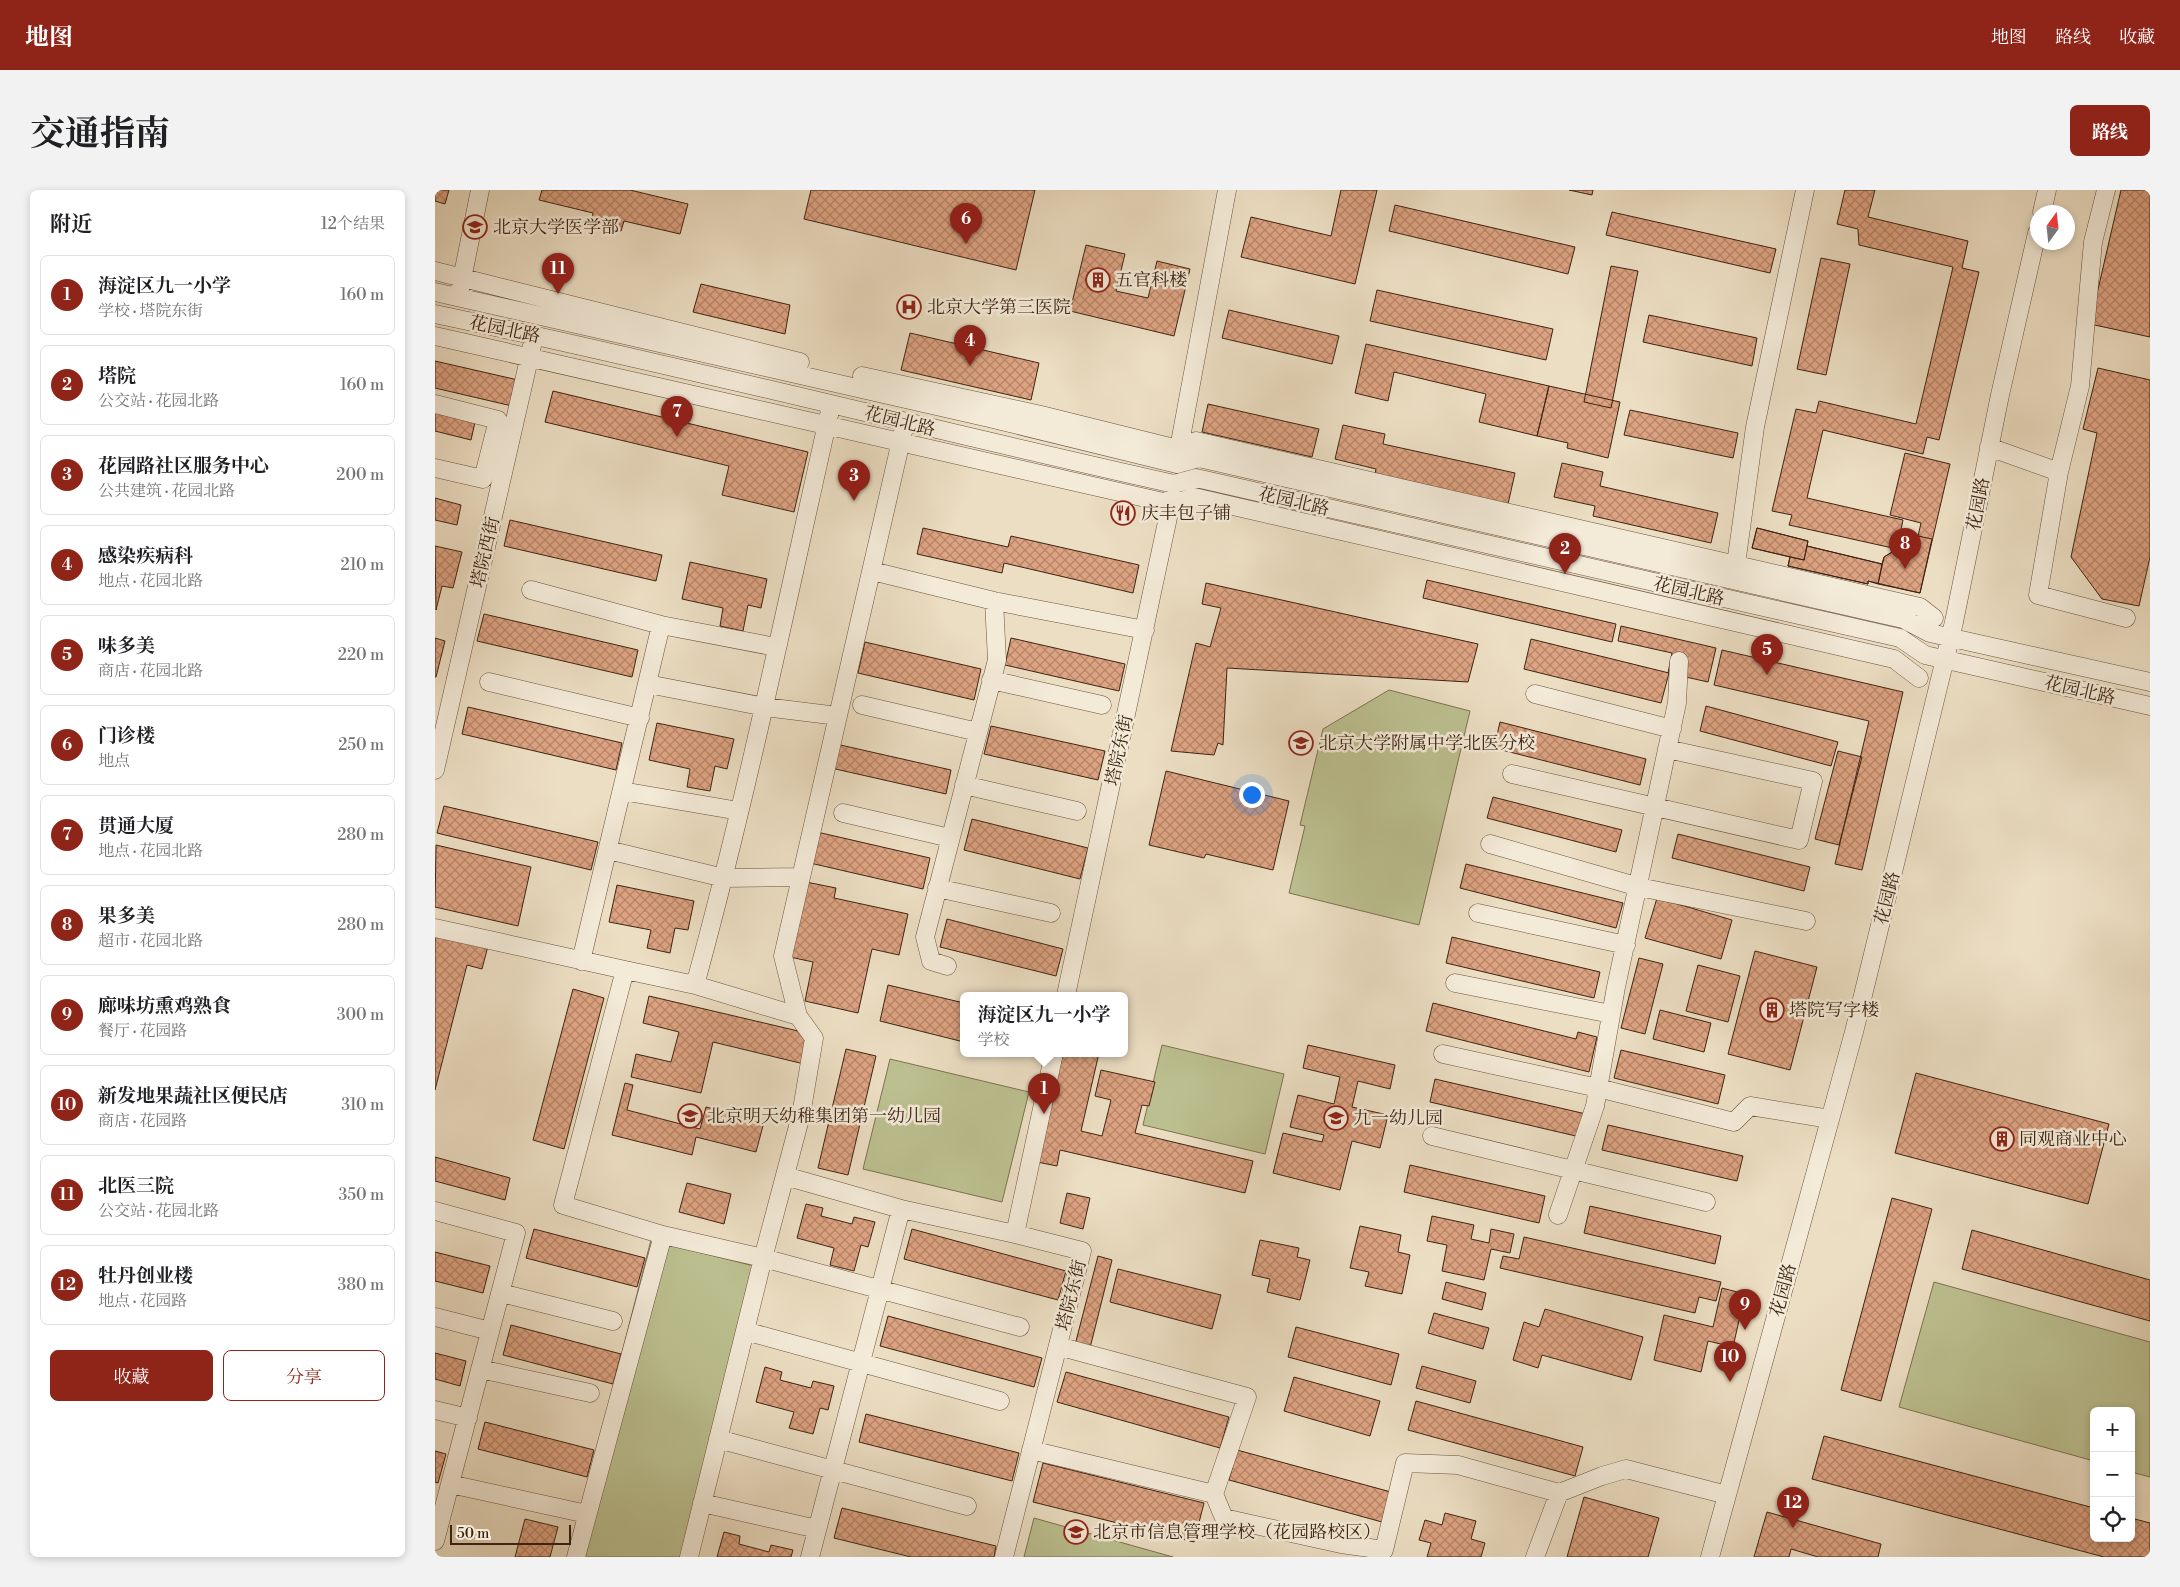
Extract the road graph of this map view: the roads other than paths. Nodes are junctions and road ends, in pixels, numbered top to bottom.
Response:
1 (480, 190) edge
2 (1227, 190) edge
3 (1805, 190) edge
4 (2047, 190) edge
5 (2106, 190) edge
6 (2044, 205) edge
7 (2033, 250) edge
8 (435, 271) edge
9 (463, 278) junction
10 (435, 292) edge
11 (459, 297) junction
12 (435, 314) edge
13 (535, 335) junction
14 (435, 336) edge
15 (529, 357) junction
16 (435, 404) edge
17 (832, 404) junction
18 (905, 422) junction
19 (827, 425) junction
20 (901, 442) junction
21 (1989, 447) junction
22 (1177, 456) junction
23 (435, 468) edge
24 (2059, 472) junction
25 (1174, 484) junction
26 (1172, 504) junction
27 (872, 571) junction
28 (1731, 572) junction
29 (531, 590) dead end
30 (994, 600) junction
31 (1934, 618) dead end
32 (2126, 618) dead end
33 (661, 625) junction
34 (1145, 630) junction
35 (1951, 637) junction
36 (776, 647) junction
37 (1945, 659) junction
38 (1679, 661) dead end
39 (1919, 678) dead end
40 (991, 680) junction
41 (489, 682) dead end
42 (2150, 682) edge
43 (648, 684) junction
44 (1535, 694) dead end
45 (862, 705) dead end
46 (1102, 705) dead end
47 (2150, 706) edge
48 (765, 707) junction
49 (838, 716) junction
50 (640, 718) junction
51 (1672, 729) junction
52 (978, 732) junction
53 (1667, 749) junction
54 (435, 770) edge
55 (1512, 774) dead end
56 (964, 785) junction
57 (622, 791) junction
58 (1655, 808) junction
59 (739, 811) junction
60 (1077, 811) dead end
61 (843, 813) dead end
62 (950, 838) junction
63 (1490, 844) dead end
64 (608, 850) junction
65 (801, 877) junction
66 (724, 878) junction
67 (1639, 887) junction
68 (937, 888) junction
69 (1051, 913) dead end
70 (1478, 913) dead end
71 (1806, 921) dead end
72 (435, 928) edge
73 (1625, 946) junction
74 (581, 960) junction
75 (947, 966) dead end
76 (625, 970) junction
77 (1455, 983) dead end
78 (695, 985) junction
79 (1068, 992) edge
80 (1611, 1014) junction
81 (798, 1016) junction
82 (1443, 1054) dead end
83 (1053, 1057) edge
84 (1598, 1088) junction
85 (1830, 1118) junction
86 (1432, 1136) dead end
87 (1573, 1170) junction
88 (785, 1176) junction
89 (1706, 1202) dead end
90 (901, 1209) junction
91 (435, 1210) edge
92 (1558, 1215) dead end
93 (1015, 1234) junction
94 (663, 1235) junction
95 (763, 1258) junction
96 (880, 1289) junction
97 (501, 1293) junction
98 (435, 1317) edge
99 (613, 1321) dead end
100 (1020, 1327) dead end
101 (490, 1331) junction
102 (745, 1331) junction
103 (1058, 1346) junction
104 (861, 1363) junction
105 (480, 1369) junction
106 (590, 1392) dead end
107 (1000, 1401) dead end
108 (435, 1410) edge
109 (468, 1418) junction
110 (718, 1439) junction
111 (1031, 1450) junction
112 (833, 1470) junction
113 (450, 1484) junction
114 (1559, 1493) junction
115 (1214, 1494) junction
116 (1727, 1495) junction
117 (702, 1503) junction
118 (967, 1506) dead end
119 (587, 1514) junction
120 (817, 1529) junction
121 (435, 1541) edge
122 (1385, 1553) edge
123 (576, 1557) edge
124 (689, 1557) edge
125 (810, 1557) edge
126 (1004, 1557) edge
127 (1535, 1557) edge
128 (1710, 1557) edge

1 - 9 street
2 - 22 street, 塔院东街
3 - 28 street
4 - 6 street
5 - 24 street
7 - 21 street, 花园路
8 - 9 street
9 - 11 street
9 - 22 street
10 - 11 street, 花园北路
11 - 22 street, 花园北路
12 - 13 street, 花园北路
13 - 15 street, 塔院西街
13 - 17 street, 花园北路
14 - 15 street
15 - 19 street
15 - 54 street, 塔院西街
16 - 23 street
17 - 18 street, 花园北路
17 - 19 street
18 - 20 street
18 - 25 street, 花园北路
19 - 20 street
19 - 36 street
20 - 26 street
20 - 27 street
21 - 24 street
21 - 35 street, 花园路
22 - 25 street, 塔院东街
22 - 28 street
24 - 32 street
25 - 26 street, 塔院东街
25 - 37 street, 花园北路
26 - 34 street, 塔院东街
26 - 39 street
27 - 30 street
27 - 49 street
28 - 31 street
28 - 35 street, 花园北路
29 - 33 street
30 - 34 street
30 - 40 street
33 - 36 street
33 - 43 street
34 - 79 street, 塔院东街
35 - 37 street, 花园路
35 - 42 street, 花园北路
36 - 48 street
37 - 47 street, 花园北路
37 - 85 street, 花园路
38 - 51 street
40 - 46 street
40 - 52 street
41 - 50 street
43 - 48 street
43 - 50 street
44 - 51 street
45 - 52 street
48 - 49 street
48 - 59 street
49 - 65 street
50 - 57 street
51 - 53 street
52 - 56 street
53 - 58 street
53 - 58 street
55 - 58 street
56 - 60 street
56 - 62 street
57 - 59 street
57 - 64 street
58 - 67 street
59 - 66 street
61 - 62 street
62 - 68 street
63 - 67 street
64 - 66 street
64 - 74 street
65 - 66 street
65 - 81 street
66 - 78 street
67 - 71 street
67 - 73 street
68 - 69 street
68 - 75 street
70 - 73 street
72 - 74 street
73 - 80 street
74 - 76 street
76 - 78 street
76 - 94 street
77 - 80 street
78 - 81 street
80 - 84 street
81 - 88 street
82 - 84 street
83 - 93 street
84 - 85 street
84 - 87 street
85 - 116 street, 花园路
86 - 87 street
87 - 89 street
87 - 92 street
88 - 90 street
88 - 95 street
90 - 93 street
90 - 96 street
91 - 97 street
93 - 103 street, 塔院东街
94 - 95 street
94 - 119 street
95 - 96 street
95 - 102 street
96 - 100 street
96 - 104 street
97 - 99 street
97 - 101 street
98 - 101 street
101 - 105 street
102 - 104 street
102 - 110 street
103 - 111 street, 塔院东街
103 - 115 street
104 - 107 street
104 - 112 street
105 - 106 street
105 - 109 street
108 - 109 street
109 - 113 street
110 - 112 street
110 - 117 street
111 - 115 street
111 - 126 street, 塔院东街
112 - 118 street
112 - 120 street
113 - 119 street
113 - 121 street
114 - 116 street
114 - 122 street
114 - 127 street
115 - 122 street
116 - 128 street, 花园路
117 - 120 street
117 - 124 street
119 - 123 street
120 - 125 street

